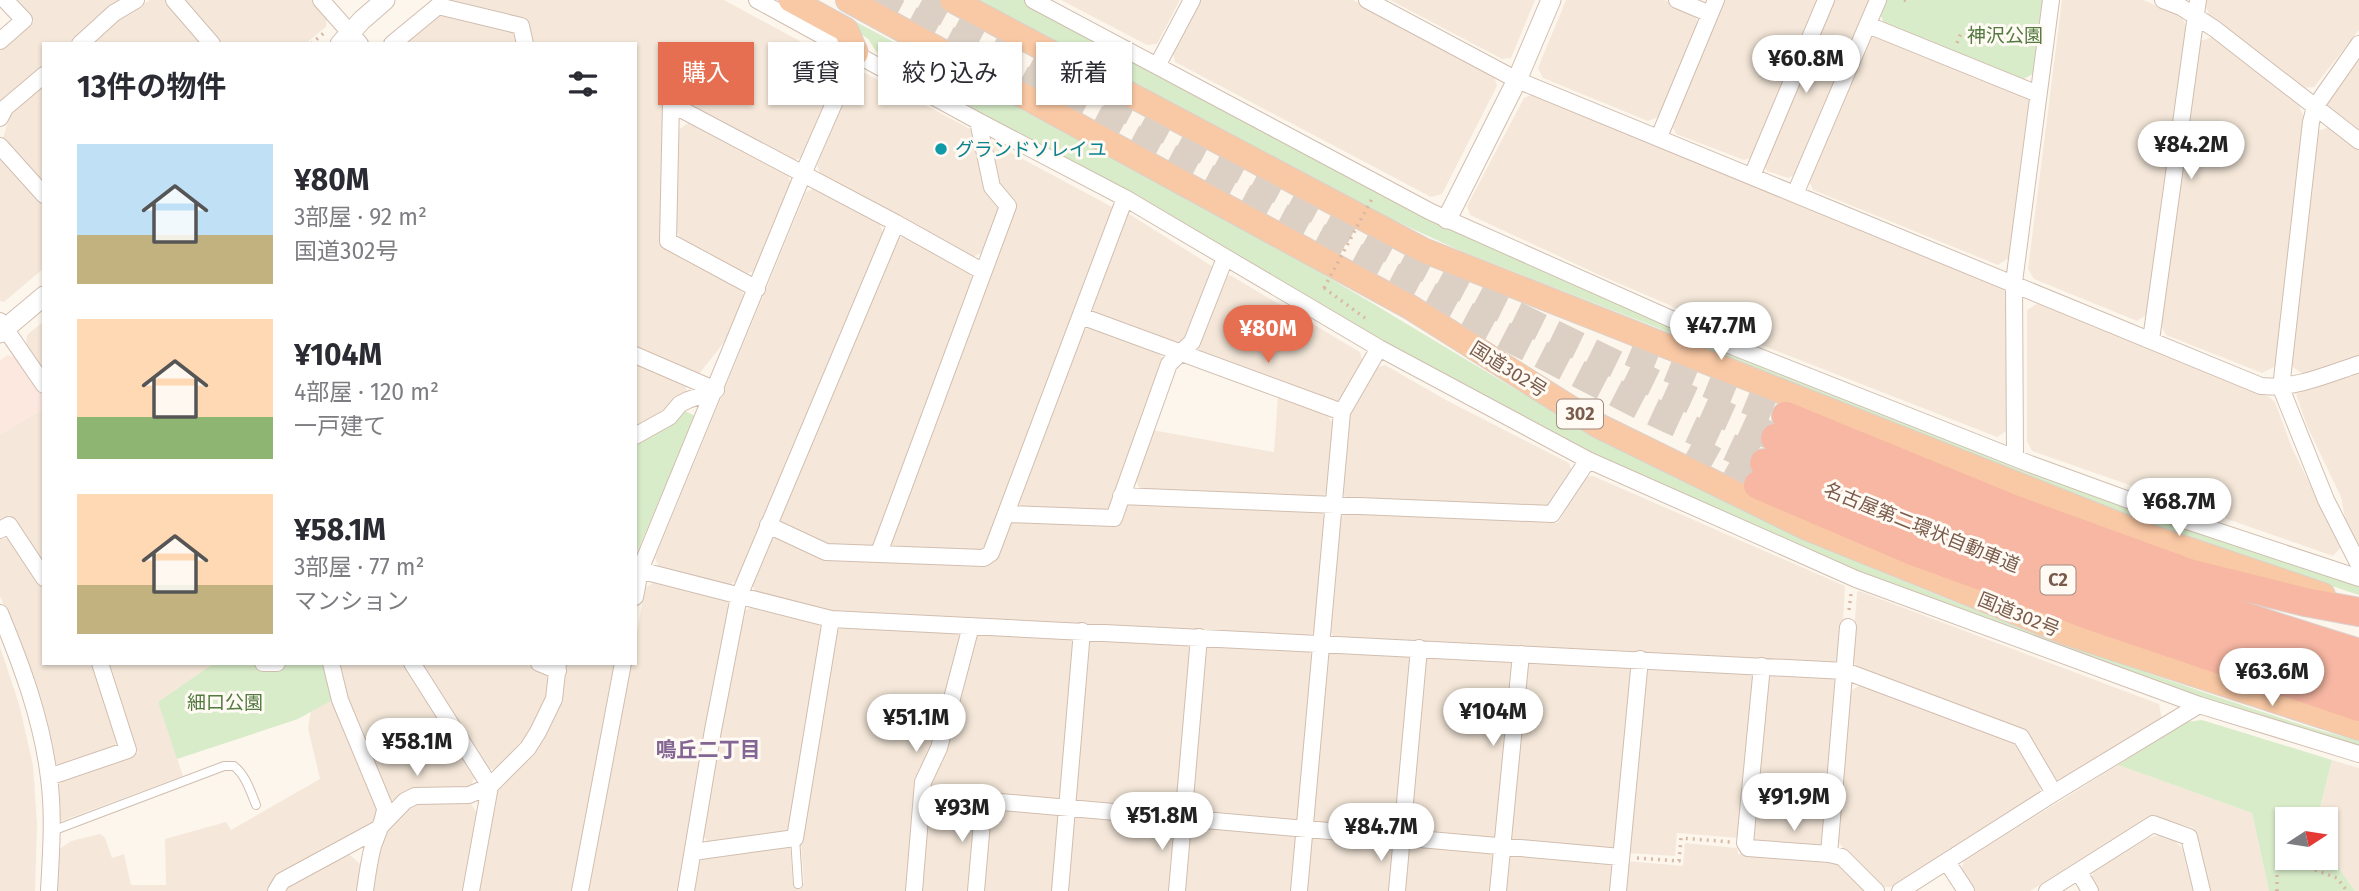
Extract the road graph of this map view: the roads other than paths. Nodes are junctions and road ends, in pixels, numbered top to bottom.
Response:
1 (5, 0) edge
2 (136, 0) edge
3 (174, 0) edge
4 (321, 0) edge
5 (385, 0) edge
6 (757, 0) edge
7 (791, 0) edge
8 (848, 0) edge
9 (951, 0) edge
10 (1033, 0) edge
11 (1192, 0) edge
12 (1368, 0) edge
13 (1551, 0) edge
14 (1677, 0) edge
15 (1826, 0) edge
16 (1878, 0) edge
17 (2051, 0) edge
18 (2163, 0) edge
19 (1713, 7) edge
20 (2197, 8) edge
21 (1868, 24) junction
22 (344, 38) edge
23 (0, 41) edge
24 (82, 42) edge
25 (210, 42) edge
26 (394, 42) edge
27 (525, 42) edge
28 (835, 42) edge
29 (851, 42) edge
30 (2359, 44) edge
31 (864, 57) edge
32 (1157, 66) junction
33 (42, 77) edge
34 (1517, 80) junction
35 (2038, 94) junction
36 (833, 105) edge
37 (2315, 107) junction
38 (0, 118) edge
39 (978, 121) junction
40 (1659, 137) junction
41 (2359, 141) edge
42 (0, 146) edge
43 (803, 174) junction
44 (1752, 176) junction
45 (42, 193) edge
46 (1795, 194) junction
47 (1125, 198) junction
48 (1447, 219) junction
49 (896, 223) junction
50 (1225, 258) junction
51 (982, 271) junction
52 (2014, 282) junction
53 (757, 289) junction
54 (42, 297) edge
55 (1081, 316) junction
56 (2, 327) edge
57 (2151, 340) junction
58 (1379, 348) junction
59 (1182, 353) junction
60 (637, 356) edge
61 (2359, 364) edge
62 (42, 382) edge
63 (2281, 388) junction
64 (716, 390) junction
65 (1342, 412) junction
66 (637, 435) edge
67 (1771, 450) junction
68 (2015, 457) junction
69 (1588, 460) junction
70 (1121, 496) junction
71 (1334, 505) junction
72 (1008, 514) junction
73 (768, 525) junction
74 (0, 530) edge
75 (879, 553) junction
76 (2359, 565) edge
77 (638, 570) edge
78 (42, 575) edge
79 (2359, 578) edge
80 (739, 596) junction
81 (2359, 610) edge
82 (0, 613) edge
83 (831, 620) junction
84 (971, 626) junction
85 (1848, 627) road end
86 (1082, 631) junction
87 (1199, 637) junction
88 (1322, 643) junction
89 (1419, 648) junction
90 (2359, 653) edge
91 (1521, 654) junction
92 (1640, 659) junction
93 (101, 665) edge
94 (331, 665) edge
95 (413, 665) edge
96 (623, 665) edge
97 (1762, 666) junction
98 (558, 667) edge
99 (1845, 671) junction
100 (2359, 681) edge
101 (2199, 705) junction
102 (2359, 707) edge
103 (2359, 728) edge
104 (2359, 754) edge
105 (49, 777) junction
106 (490, 786) junction
107 (2054, 793) junction
108 (923, 795) junction
109 (984, 800) junction
110 (256, 805) dead end
111 (1068, 808) junction
112 (1184, 817) junction
113 (378, 829) junction
114 (1305, 829) junction
115 (52, 831) junction
116 (1402, 837) junction
117 (795, 838) junction
118 (1503, 846) junction
119 (693, 852) junction
120 (1829, 854) junction
121 (1621, 857) junction
122 (1947, 862) junction
123 (2078, 872) junction
124 (798, 884) dead end
125 (49, 891) edge
126 (276, 891) edge
127 (365, 891) edge
128 (471, 891) edge
129 (580, 891) edge
130 (685, 891) edge
131 (914, 891) edge
132 (976, 891) edge
133 (1060, 891) edge
134 (1177, 891) edge
135 (1299, 891) edge
136 (1397, 891) edge
137 (1498, 891) edge
138 (1618, 891) edge
139 (1876, 891) edge
140 (1900, 891) edge
141 (1966, 891) edge
142 (2047, 891) edge
143 (2090, 891) edge
144 (2202, 891) edge

1 - 23 street
2 - 24 street
3 - 25 street
4 - 22 street
5 - 22 street
6 - 28 street
7 - 29 highway
8 - 103 highway, 国道302号 / 302
9 - 81 highway
10 - 32 street
11 - 32 street
12 - 34 street
13 - 34 street
14 - 19 street
15 - 44 street
16 - 21 street
17 - 35 street
18 - 20 street
19 - 40 street
20 - 37 street
20 - 57 street
21 - 35 street
21 - 46 street
26 - 27 street
30 - 37 street
31 - 39 street
32 - 48 street
33 - 38 street
34 - 40 street
34 - 48 street
35 - 52 street
36 - 43 street
37 - 41 street
37 - 63 street
39 - 47 street
39 - 51 street
40 - 44 street
42 - 45 street
43 - 49 street
43 - 53 street
43 - 53 street
44 - 46 street
46 - 52 street
47 - 50 street
47 - 55 street
48 - 68 street
49 - 51 street
49 - 73 street
50 - 58 street
50 - 59 street
51 - 75 street
52 - 57 street
52 - 68 street
53 - 64 street
54 - 56 street
55 - 59 street
55 - 72 street
56 - 62 street
57 - 63 street
58 - 65 street
58 - 69 street
59 - 65 street
59 - 70 street
60 - 64 street
61 - 63 street
63 - 76 street
64 - 66 street
64 - 77 street
65 - 71 street
67 - 81 highway
67 - 90 highway, 名古屋第二環状自動車道 / C2
67 - 100 highway, 名古屋第二環状自動車道 / C2
67 - 102 highway
68 - 79 street
69 - 71 street
69 - 101 street
70 - 71 street
70 - 72 street
71 - 88 street
72 - 75 street
73 - 75 street
73 - 80 street
74 - 78 street
77 - 80 street
80 - 83 street
80 - 119 street
82 - 105 street
83 - 84 street
83 - 117 street
84 - 86 street
84 - 108 street
85 - 99 street
86 - 87 street
86 - 111 street
87 - 88 street
87 - 112 street
88 - 89 street
88 - 114 street
89 - 91 street
89 - 116 street
91 - 92 street
91 - 118 street
92 - 97 street
92 - 121 street
93 - 105 street
94 - 113 street
95 - 106 street
96 - 129 street
97 - 99 street
97 - 120 street
98 - 106 street
99 - 107 street
99 - 120 street
101 - 104 street
101 - 107 street
105 - 115 street
106 - 113 street
106 - 128 street
107 - 122 street
108 - 109 street
108 - 131 street
109 - 111 street
109 - 132 street
110 - 115 lane
111 - 112 street
111 - 133 street
112 - 114 street
112 - 134 street
113 - 126 street
113 - 127 street
114 - 116 street
114 - 135 street
115 - 125 street
116 - 118 street
116 - 136 street
117 - 119 street
117 - 124 lane
118 - 121 street
118 - 137 street
119 - 130 street
120 - 139 street
121 - 138 street
122 - 140 street
122 - 141 street
123 - 142 street
123 - 143 street
123 - 144 street

